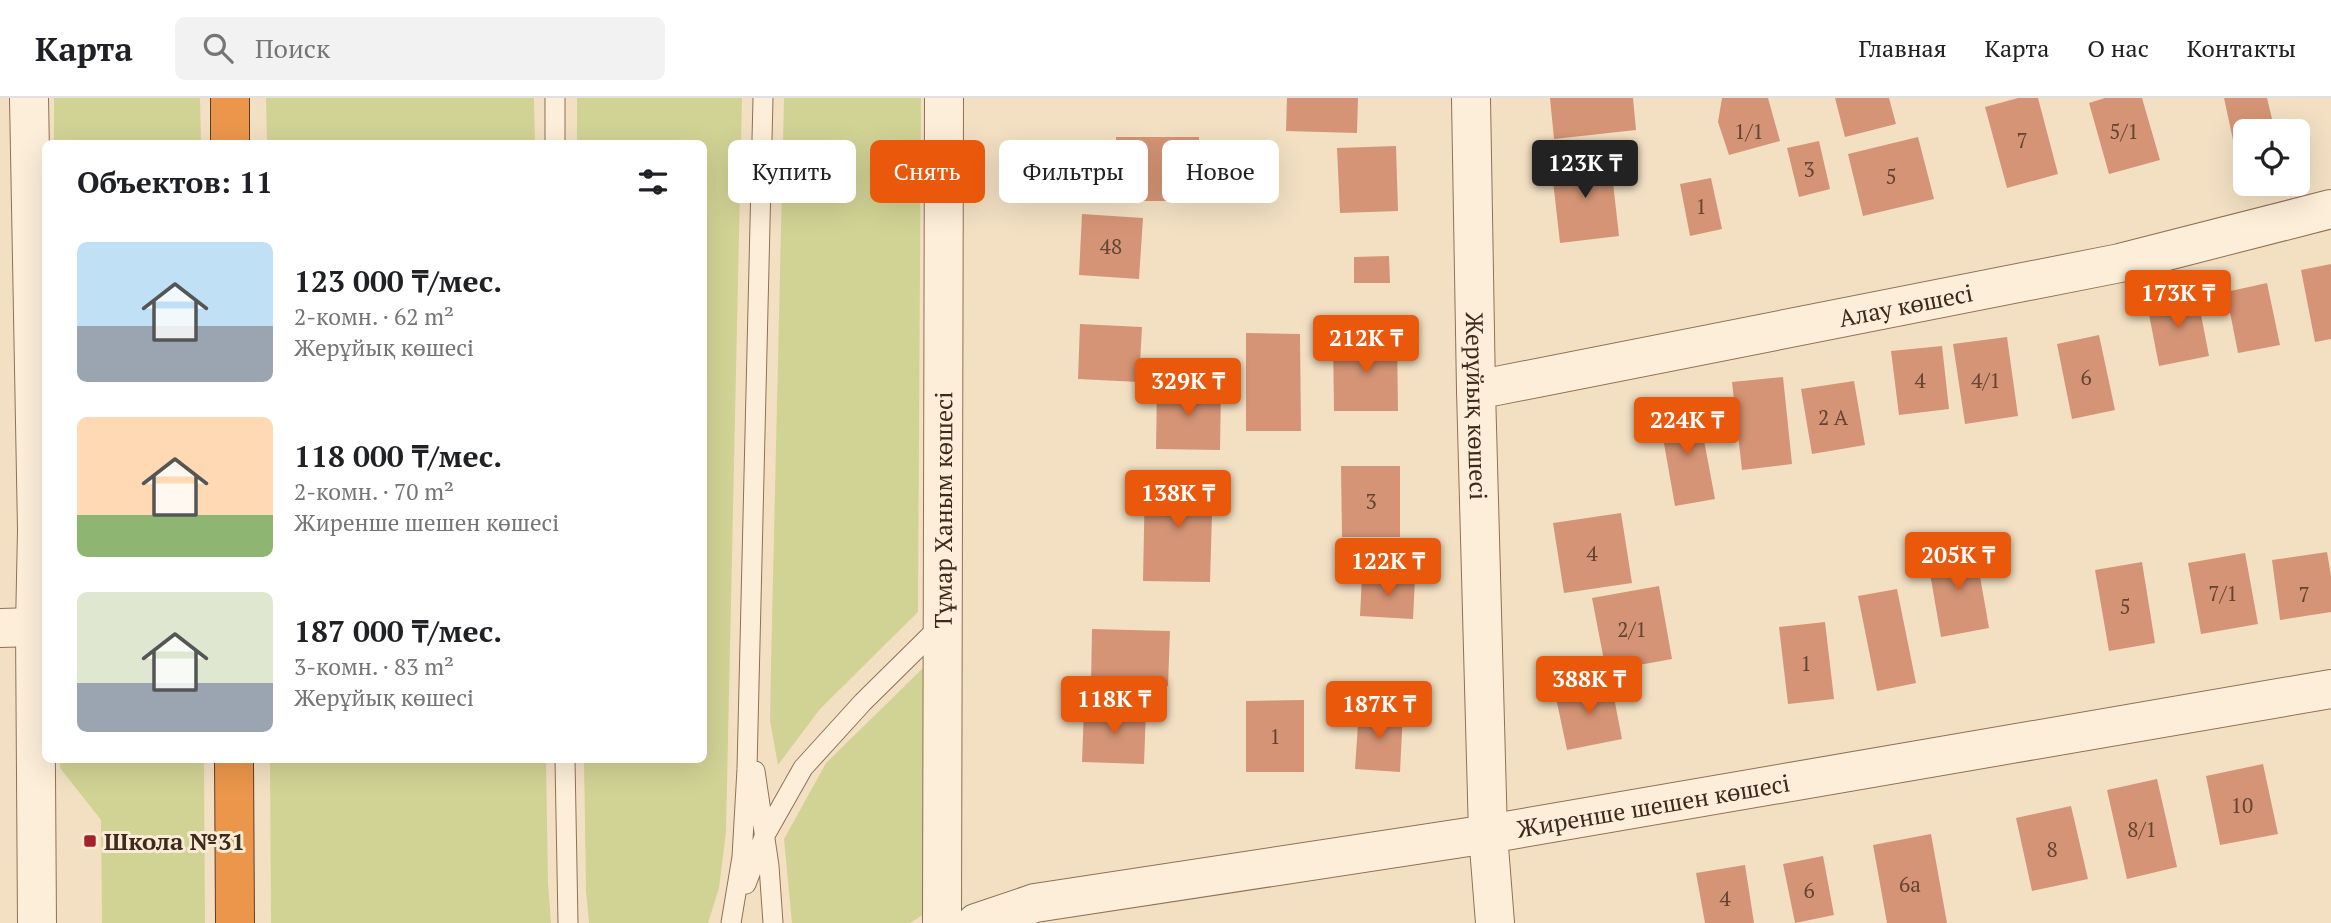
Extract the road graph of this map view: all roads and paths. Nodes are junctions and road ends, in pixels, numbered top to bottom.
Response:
1 (230, 98) edge
2 (555, 98) edge
3 (763, 98) edge
4 (944, 98) edge
5 (1471, 98) edge
6 (20, 110) edge
7 (230, 140) edge
8 (555, 140) edge
9 (2331, 209) edge
10 (1476, 390) junction
11 (942, 624) junction
12 (17, 628) edge
13 (2331, 689) edge
14 (748, 726) junction
15 (234, 763) edge
16 (565, 763) edge
17 (1488, 834) junction
18 (764, 836) junction
19 (731, 922) edge
20 (37, 923) edge
21 (235, 923) edge
22 (568, 923) edge
23 (774, 923) edge
24 (942, 923) edge
25 (976, 923) edge
26 (1495, 923) edge

1 - 7 highway
2 - 8 lane
3 - 14 lane
4 - 11 street, Тұмар Ханым көшесі
5 - 10 street, Жерұйық көшесі
6 - 12 street
9 - 10 street, Алау көшесі
10 - 17 street, Жерұйық көшесі
11 - 18 lane
11 - 24 street, Тұмар Ханым көшесі
12 - 20 street
13 - 17 street, Жиренше шешен көшесі
14 - 18 lane
14 - 19 lane
15 - 21 highway
16 - 22 lane
17 - 25 street, Жиренше шешен көшесі
17 - 26 street, Жерұйық көшесі
18 - 19 lane
18 - 23 lane

